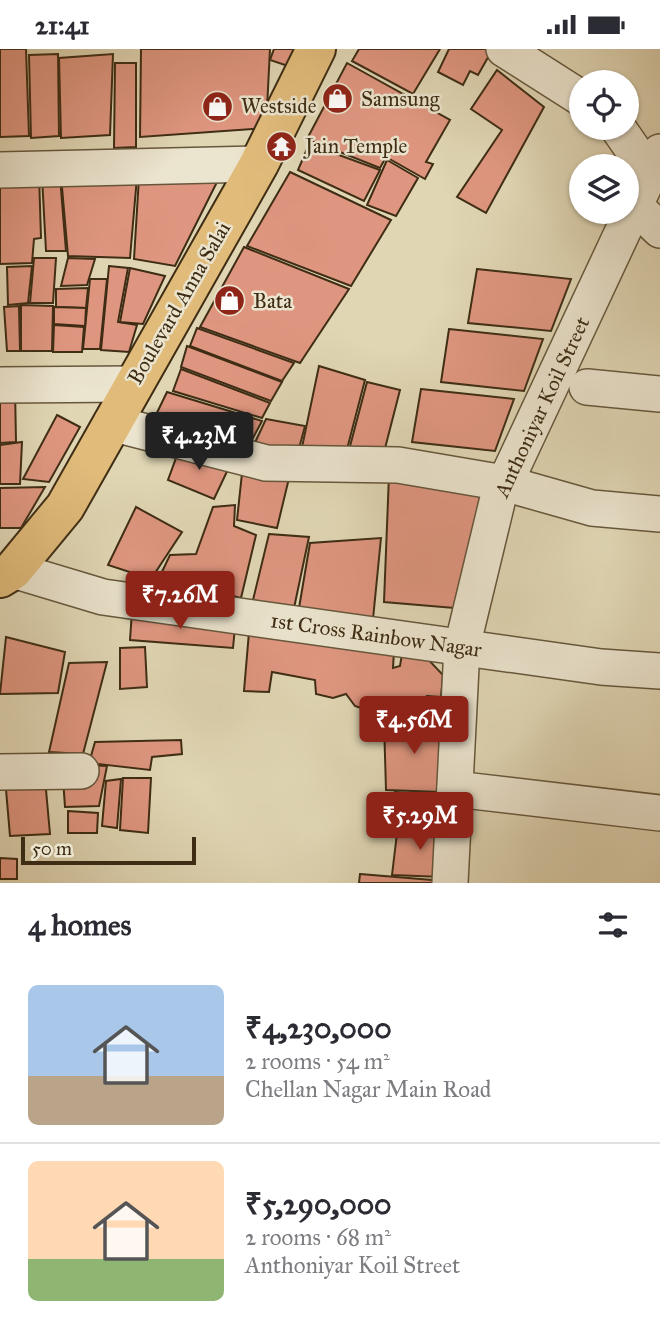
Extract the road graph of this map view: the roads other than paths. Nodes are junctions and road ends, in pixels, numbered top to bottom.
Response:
1 (316, 49) edge
2 (504, 49) edge
3 (569, 90) edge
4 (660, 152) edge
5 (259, 164) junction
6 (0, 170) edge
7 (639, 195) edge
8 (639, 210) edge
9 (625, 224) edge
10 (660, 230) edge
11 (133, 384) junction
12 (0, 385) edge
13 (587, 387) dead end
14 (660, 394) edge
15 (111, 423) junction
16 (504, 483) junction
17 (660, 514) edge
18 (6, 574) edge
19 (462, 647) junction
20 (660, 671) edge
21 (81, 771) dead end
22 (0, 772) edge
23 (455, 789) junction
24 (660, 813) edge
25 (450, 883) edge

1 - 5 main road, Boulevard Anna Salai
2 - 3 street
4 - 7 street, Anthoniyar Koil Street
5 - 6 street
5 - 11 main road, Boulevard Anna Salai
8 - 10 street
9 - 16 street, Anthoniyar Koil Street
11 - 12 street
11 - 15 main road, Boulevard Anna Salai
13 - 14 street
15 - 16 street
15 - 18 main road, Boulevard Anna Salai
16 - 17 street
16 - 19 street, Anthoniyar Koil Street
18 - 19 street, 1st Cross Rainbow Nagar
19 - 20 street, 1st Cross Rainbow Nagar
19 - 23 street, Anthoniyar Koil Street
21 - 22 street
23 - 24 street
23 - 25 street, Anthoniyar Koil Street

